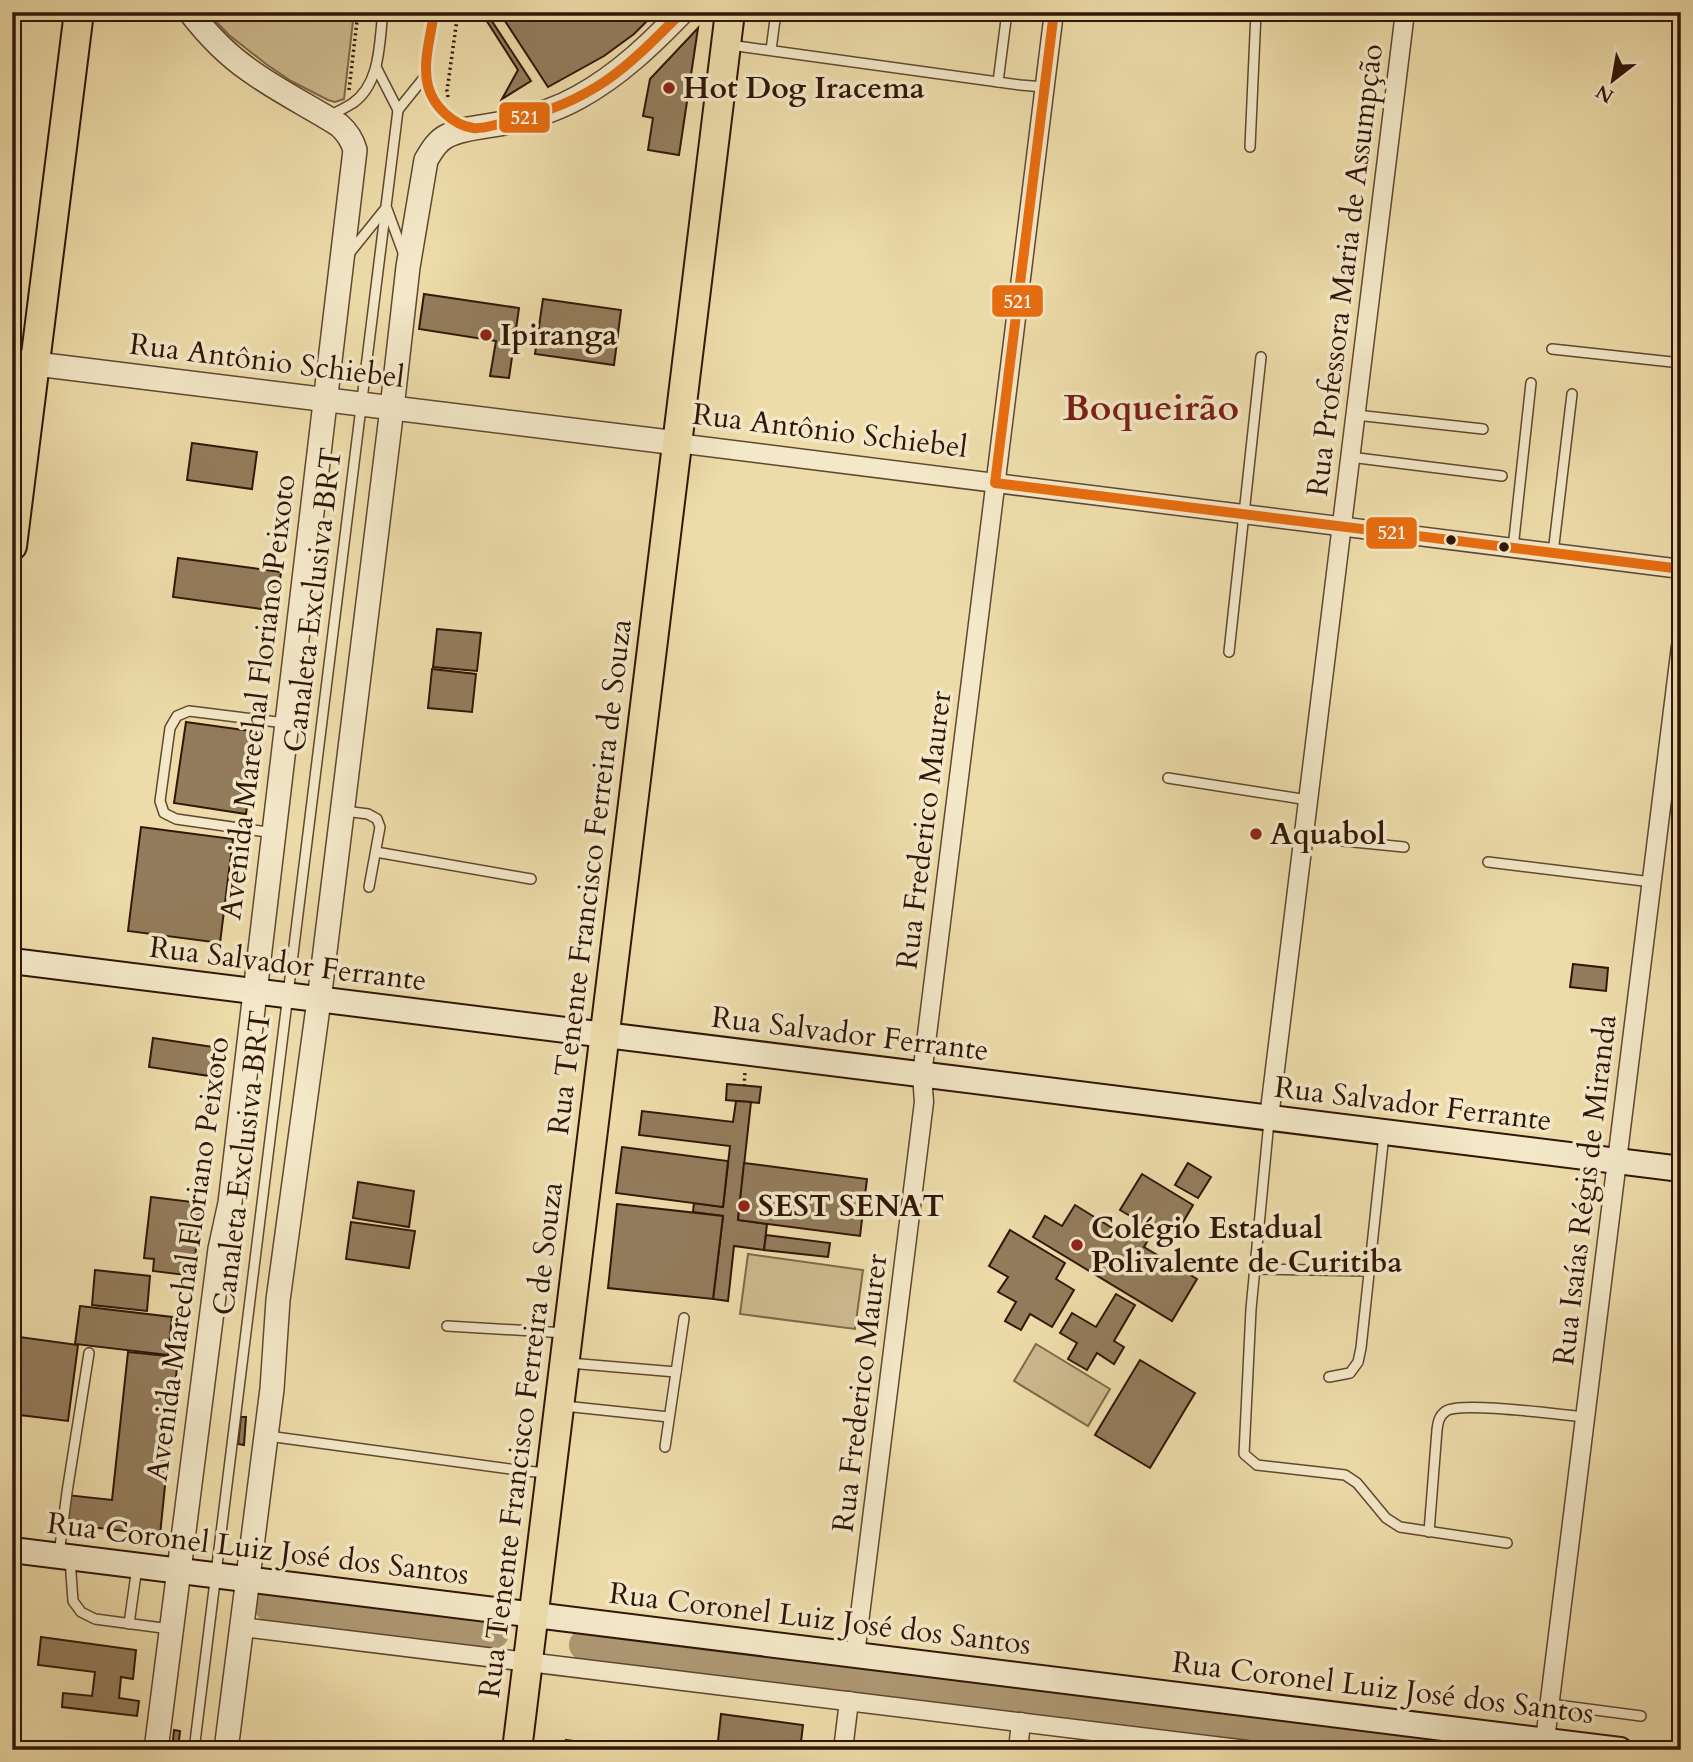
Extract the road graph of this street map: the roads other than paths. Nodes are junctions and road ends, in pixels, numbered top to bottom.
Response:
1 (79, 12) edge
2 (190, 12) edge
3 (383, 12) edge
4 (434, 12) edge
5 (682, 12) edge
6 (730, 12) edge
7 (776, 12) edge
8 (1007, 12) edge
9 (1054, 12) edge
10 (1256, 12) edge
11 (1405, 12) edge
12 (726, 45) junction
13 (771, 50) junction
14 (376, 67) junction
15 (427, 74) junction
16 (998, 82) junction
17 (1044, 87) junction
18 (398, 110) junction
19 (327, 117) junction
20 (474, 128) junction
21 (1250, 147) dead end
22 (386, 207) junction
23 (341, 265) junction
24 (408, 267) junction
25 (1552, 349) dead end
26 (1261, 357) dead end
27 (24, 362) edge
28 (1681, 363) edge
29 (1531, 383) dead end
30 (1572, 394) dead end
31 (325, 400) junction
32 (362, 404) junction
33 (392, 408) junction
34 (1356, 415) junction
35 (1483, 429) dead end
36 (677, 443) junction
37 (1350, 457) junction
38 (1502, 475) dead end
39 (995, 483) junction
40 (1244, 514) junction
41 (1342, 526) junction
42 (12, 546) edge
43 (1513, 548) junction
44 (1552, 553) junction
45 (1681, 569) edge
46 (1681, 646) edge
47 (1229, 652) dead end
48 (287, 724) junction
49 (1168, 778) dead end
50 (1308, 800) junction
51 (342, 811) junction
52 (274, 833) junction
53 (1303, 837) junction
54 (1404, 847) dead end
55 (376, 852) junction
56 (1488, 862) dead end
57 (531, 879) dead end
58 (1651, 882) junction
59 (369, 887) dead end
60 (12, 961) edge
61 (255, 992) junction
62 (288, 996) junction
63 (319, 1000) junction
64 (604, 1035) junction
65 (922, 1075) junction
66 (1269, 1118) junction
67 (1384, 1132) junction
68 (1617, 1161) junction
69 (1681, 1169) edge
70 (1255, 1269) junction
71 (1370, 1271) junction
72 (684, 1318) dead end
73 (447, 1326) dead end
74 (568, 1333) junction
75 (89, 1353) dead end
76 (564, 1363) junction
77 (676, 1373) junction
78 (1329, 1377) dead end
79 (559, 1406) junction
80 (669, 1417) junction
81 (1585, 1417) junction
82 (266, 1436) junction
83 (665, 1447) dead end
84 (551, 1473) junction
85 (1429, 1532) junction
86 (1507, 1543) dead end
87 (12, 1550) edge
88 (65, 1557) junction
89 (137, 1566) junction
90 (179, 1571) junction
91 (215, 1575) junction
92 (247, 1579) junction
93 (533, 1615) junction
94 (129, 1624) junction
95 (242, 1627) junction
96 (172, 1629) junction
97 (855, 1655) junction
98 (527, 1662) junction
99 (849, 1701) junction
100 (1550, 1704) junction
101 (1641, 1716) dead end
102 (1021, 1722) junction
103 (1545, 1740) junction
104 (1191, 1746) edge
105 (156, 1750) edge
106 (194, 1750) edge
107 (226, 1750) edge
108 (517, 1750) edge
109 (843, 1750) edge
110 (1018, 1750) edge
111 (1247, 1750) edge
112 (1620, 1750) edge

1 - 27 main road
2 - 19 street
3 - 14 lane
4 - 15 lane
5 - 20 street
6 - 12 main road, Rua Tenente Francisco Ferreira de Souza
7 - 13 lane
8 - 16 lane
9 - 17 street, Rua Frederico Maurer
10 - 21 lane
11 - 34 street, Rua Professora Maria de Assumpção
12 - 13 lane
12 - 36 main road, Rua Tenente Francisco Ferreira de Souza
13 - 16 lane
14 - 18 lane
14 - 19 lane
15 - 18 lane
15 - 20 lane
16 - 17 lane
17 - 39 street, Rua Frederico Maurer
18 - 22 lane, Canaleta Exclusiva BRT
19 - 23 street, Avenida Marechal Floriano Peixoto
20 - 24 street
22 - 23 lane
22 - 24 lane, Canaleta Exclusiva BRT
22 - 32 lane, Canaleta Exclusiva BRT
23 - 31 street, Avenida Marechal Floriano Peixoto
24 - 33 street
25 - 28 lane
26 - 40 lane
27 - 31 street, Rua Antônio Schiebel
27 - 42 main road
29 - 43 lane
30 - 44 lane
31 - 32 street, Rua Antônio Schiebel
31 - 48 street, Avenida Marechal Floriano Peixoto
32 - 33 street, Rua Antônio Schiebel
32 - 62 lane, Canaleta Exclusiva BRT
33 - 36 street, Rua Antônio Schiebel
33 - 51 street
34 - 35 lane
34 - 37 street, Rua Professora Maria de Assumpção
36 - 39 street, Rua Antônio Schiebel
36 - 64 main road, Rua Tenente Francisco Ferreira de Souza
37 - 38 lane
37 - 41 street, Rua Professora Maria de Assumpção
39 - 40 street, Rua Antônio Schiebel
39 - 65 street, Rua Frederico Maurer
40 - 41 street, Rua Antônio Schiebel
40 - 47 lane
41 - 43 street, Rua Antônio Schiebel
41 - 50 street, Rua Professora Maria de Assumpção
43 - 44 street, Rua Antônio Schiebel
44 - 45 street, Rua Antônio Schiebel
46 - 58 street, Rua Isaías Régis de Miranda
48 - 52 street, Avenida Marechal Floriano Peixoto
48 - 52 lane
49 - 50 lane
50 - 53 street, Rua Professora Maria de Assumpção
51 - 55 lane
51 - 63 street
52 - 61 street, Avenida Marechal Floriano Peixoto
53 - 54 lane
53 - 66 street, Rua Professora Maria de Assumpção
55 - 57 lane
55 - 59 lane
56 - 58 lane
58 - 68 street, Rua Isaías Régis de Miranda
60 - 61 main road, Rua Salvador Ferrante
61 - 62 main road, Rua Salvador Ferrante
61 - 90 street, Avenida Marechal Floriano Peixoto
62 - 63 main road, Rua Salvador Ferrante
62 - 91 lane, Canaleta Exclusiva BRT
63 - 64 main road, Rua Salvador Ferrante
63 - 82 street
64 - 65 main road, Rua Salvador Ferrante
64 - 74 main road, Rua Tenente Francisco Ferreira de Souza
65 - 66 main road, Rua Salvador Ferrante
65 - 97 street, Rua Frederico Maurer
66 - 67 main road, Rua Salvador Ferrante
66 - 70 lane
67 - 68 main road, Rua Salvador Ferrante
67 - 71 lane
68 - 69 main road, Rua Salvador Ferrante
68 - 81 street, Rua Isaías Régis de Miranda
70 - 71 lane
70 - 85 lane
71 - 78 lane
72 - 77 lane
73 - 74 lane
74 - 76 main road, Rua Tenente Francisco Ferreira de Souza
75 - 88 lane
76 - 77 lane
76 - 79 main road, Rua Tenente Francisco Ferreira de Souza
77 - 80 lane
79 - 80 lane
79 - 84 main road, Rua Tenente Francisco Ferreira de Souza
80 - 83 lane
81 - 85 lane
81 - 100 street, Rua Isaías Régis de Miranda
82 - 84 lane
82 - 92 street
84 - 93 main road, Rua Tenente Francisco Ferreira de Souza
85 - 86 lane
87 - 88 main road, Rua Coronel Luiz José dos Santos
88 - 89 main road, Rua Coronel Luiz José dos Santos
88 - 94 lane
89 - 90 main road, Rua Coronel Luiz José dos Santos
89 - 94 lane
90 - 91 main road, Rua Coronel Luiz José dos Santos
90 - 96 street, Avenida Marechal Floriano Peixoto
91 - 92 main road, Rua Coronel Luiz José dos Santos
91 - 106 lane, Canaleta Exclusiva BRT
92 - 93 main road, Rua Coronel Luiz José dos Santos
92 - 95 street
93 - 97 main road, Rua Coronel Luiz José dos Santos
93 - 98 main road, Rua Tenente Francisco Ferreira de Souza
94 - 96 lane
95 - 98 street
95 - 107 street
96 - 105 street, Avenida Marechal Floriano Peixoto
97 - 103 main road, Rua Coronel Luiz José dos Santos
98 - 99 street
98 - 108 main road, Rua Tenente Francisco Ferreira de Souza
99 - 102 street
99 - 109 street
100 - 101 lane
100 - 103 street, Rua Isaías Régis de Miranda
102 - 104 street
102 - 110 street
103 - 112 main road, Rua Coronel Luiz José dos Santos
104 - 111 street

